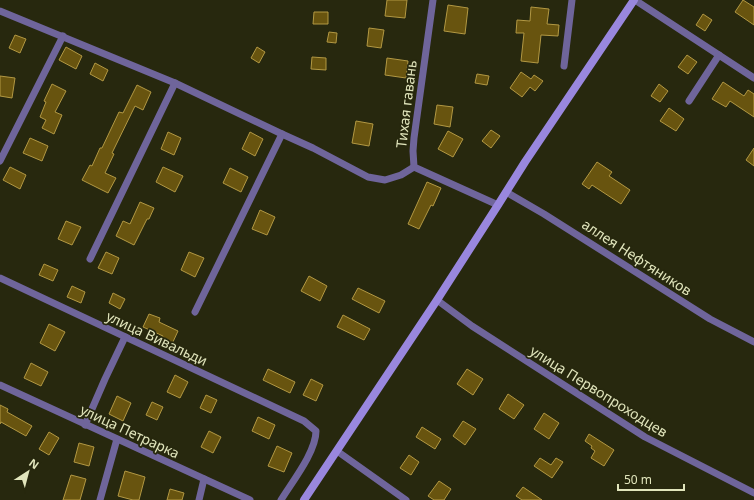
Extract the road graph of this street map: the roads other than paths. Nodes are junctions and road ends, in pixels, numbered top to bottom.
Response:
1 (433, 0) edge
2 (572, 0) edge
3 (634, 0) edge
4 (0, 11) edge
5 (63, 36) junction
6 (719, 55) junction
7 (564, 66) dead end
8 (754, 78) edge
9 (175, 83) junction
10 (688, 101) dead end
11 (282, 134) junction
12 (0, 161) edge
13 (414, 167) junction
14 (506, 192) junction
15 (498, 205) junction
16 (90, 259) dead end
17 (0, 278) edge
18 (437, 300) junction
19 (194, 312) dead end
20 (125, 337) junction
21 (754, 342) edge
22 (0, 385) edge
23 (85, 425) junction
24 (117, 439) junction
25 (337, 451) junction
26 (204, 479) junction
27 (754, 493) edge
28 (100, 500) edge
29 (199, 500) edge
30 (250, 500) edge
31 (280, 500) edge
32 (304, 500) edge
33 (406, 500) edge

1 - 13 street, Тихая гавань
2 - 7 street
3 - 6 street
3 - 14 street
4 - 5 street
5 - 9 street
5 - 12 street
6 - 8 street
6 - 10 street
9 - 11 street
9 - 16 street
11 - 13 street
11 - 19 street
13 - 15 street, Тихая гавань
14 - 15 street
14 - 21 street, аллея Нефтяников
15 - 18 street
17 - 20 street, улица Вивальди
18 - 25 street
18 - 27 street, улица Первопроходцев
20 - 23 street
20 - 31 street, улица Вивальди
22 - 23 street, улица Петрарка
23 - 24 street, улица Петрарка
24 - 26 street, улица Петрарка
24 - 28 street
25 - 32 street
25 - 33 street
26 - 29 street
26 - 30 street, улица Петрарка

